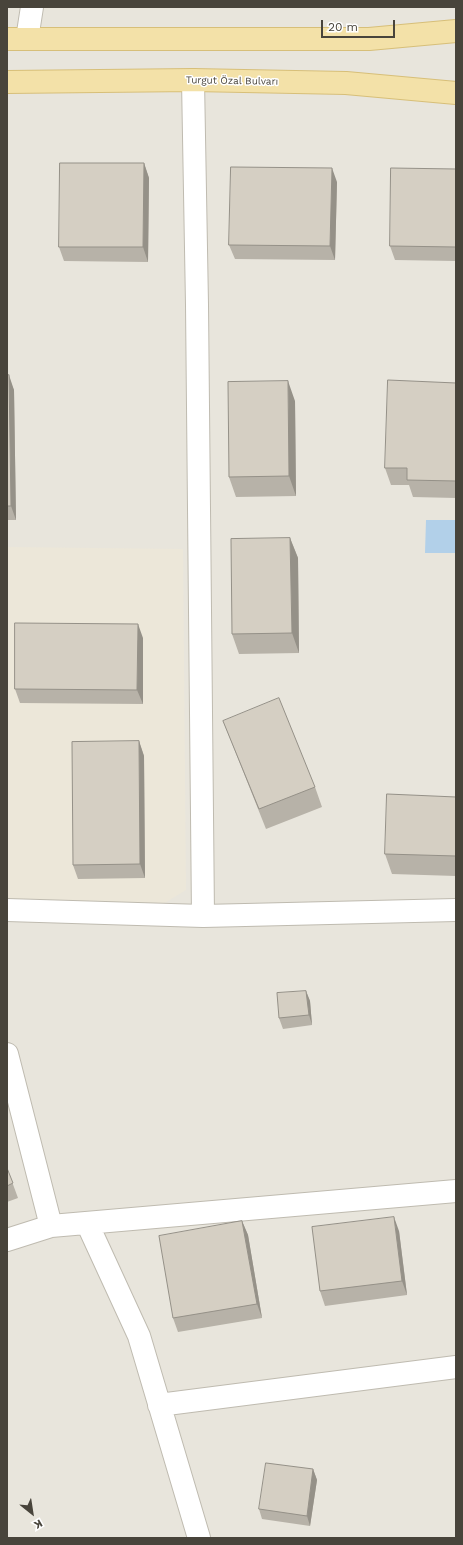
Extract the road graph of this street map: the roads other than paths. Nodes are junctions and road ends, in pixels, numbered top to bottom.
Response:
1 (32, 7) edge
2 (456, 31) edge
3 (17, 39) edge
4 (193, 80) junction
5 (7, 82) edge
6 (456, 93) edge
7 (7, 910) edge
8 (456, 910) edge
9 (203, 916) junction
10 (7, 1054) edge
11 (456, 1191) edge
12 (87, 1223) junction
13 (51, 1226) junction
14 (7, 1240) edge
15 (456, 1367) edge
16 (159, 1405) junction
17 (198, 1538) edge

1 - 3 street
2 - 3 main road
4 - 5 main road, Turgut Özal Bulvarı
4 - 6 main road, Turgut Özal Bulvarı
4 - 9 street
7 - 9 street
8 - 9 street
10 - 13 street
11 - 12 street
12 - 13 street
12 - 16 street
13 - 14 street
15 - 16 street
16 - 17 street

